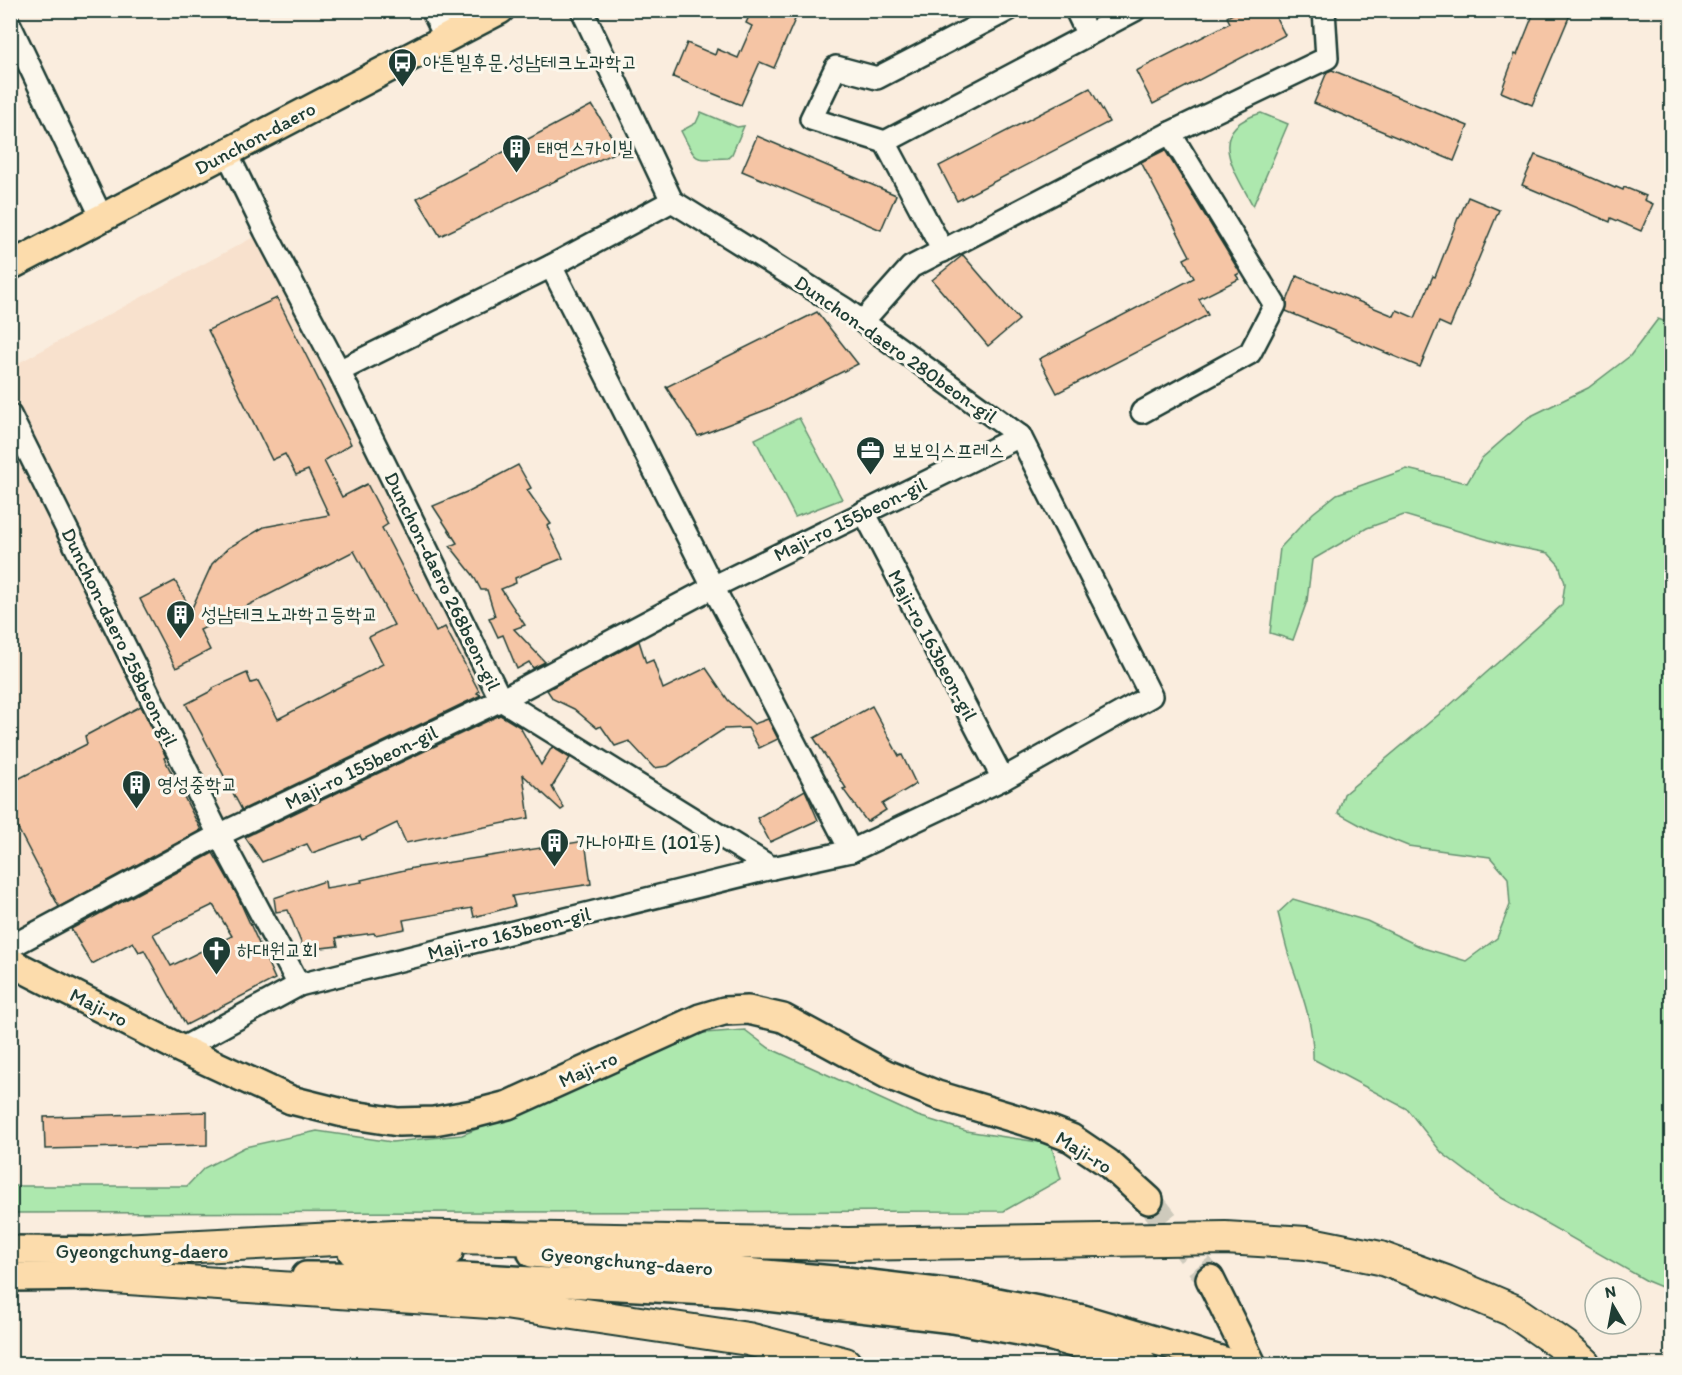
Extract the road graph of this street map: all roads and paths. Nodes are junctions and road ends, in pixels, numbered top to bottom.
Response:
1 (432, 10) edge
2 (500, 10) edge
3 (582, 10) edge
4 (1008, 10) edge
5 (1076, 10) edge
6 (1135, 10) edge
7 (1324, 10) edge
8 (10, 25) edge
9 (1088, 35) junction
10 (446, 38) junction
11 (1170, 133) junction
12 (885, 142) junction
13 (227, 153) junction
14 (672, 201) junction
15 (102, 218) junction
16 (943, 251) junction
17 (10, 266) edge
18 (551, 266) junction
19 (863, 321) junction
20 (339, 370) junction
21 (1142, 412) dead end
22 (10, 416) edge
23 (1020, 436) junction
24 (864, 512) junction
25 (713, 587) junction
26 (1151, 696) joint
27 (501, 700) junction
28 (1003, 779) junction
29 (219, 835) junction
30 (851, 850) junction
31 (772, 868) junction
32 (10, 947) edge
33 (10, 962) edge
34 (299, 985) junction
35 (181, 1049) junction
36 (1149, 1200) tunnel mouth
37 (10, 1250) edge
38 (100, 1263) junction
39 (10, 1277) edge
40 (1210, 1279) tunnel mouth
41 (845, 1365) edge
42 (1143, 1365) edge
43 (1234, 1365) edge
44 (1252, 1365) edge
45 (1584, 1365) edge

1 - 10 street
2 - 10 main road, Dunchon-daero
3 - 14 street
4 - 12 street
5 - 9 street
6 - 9 street
7 - 11 street
8 - 15 street
9 - 12 street
10 - 13 main road, Dunchon-daero
11 - 16 street
11 - 21 street
12 - 16 street
13 - 15 main road, Dunchon-daero
13 - 20 street, Dunchon-daero 268beon-gil
14 - 18 street
14 - 19 street, Dunchon-daero 280beon-gil
15 - 17 main road, Dunchon-daero
16 - 19 street
18 - 20 street
18 - 25 street
19 - 23 street, Dunchon-daero 280beon-gil
20 - 27 street, Dunchon-daero 268beon-gil
22 - 29 street, Dunchon-daero 258beon-gil
23 - 24 street, Maji-ro 155beon-gil
23 - 26 street, Dunchon-daero 280beon-gil
24 - 25 street, Maji-ro 155beon-gil
24 - 28 street, Maji-ro 163beon-gil
25 - 27 street, Maji-ro 155beon-gil
25 - 30 street
26 - 28 street, Maji-ro 163beon-gil
27 - 29 street, Maji-ro 155beon-gil
27 - 31 street, Dunchon-daero 268beon-gil
28 - 30 street, Maji-ro 163beon-gil
29 - 32 street, Maji-ro 155beon-gil
29 - 34 street, Dunchon-daero 258beon-gil
30 - 31 street, Maji-ro 163beon-gil
31 - 34 street, Maji-ro 163beon-gil
33 - 35 main road, Maji-ro
34 - 35 street, Maji-ro 163beon-gil
35 - 36 main road, Maji-ro
37 - 38 main road, Gyeongchung-daero
38 - 39 main road, Gyeongchung-daero
38 - 41 highway
38 - 42 main road, Gyeongchung-daero
38 - 43 main road, Gyeongchung-daero
38 - 45 highway
40 - 44 main road

